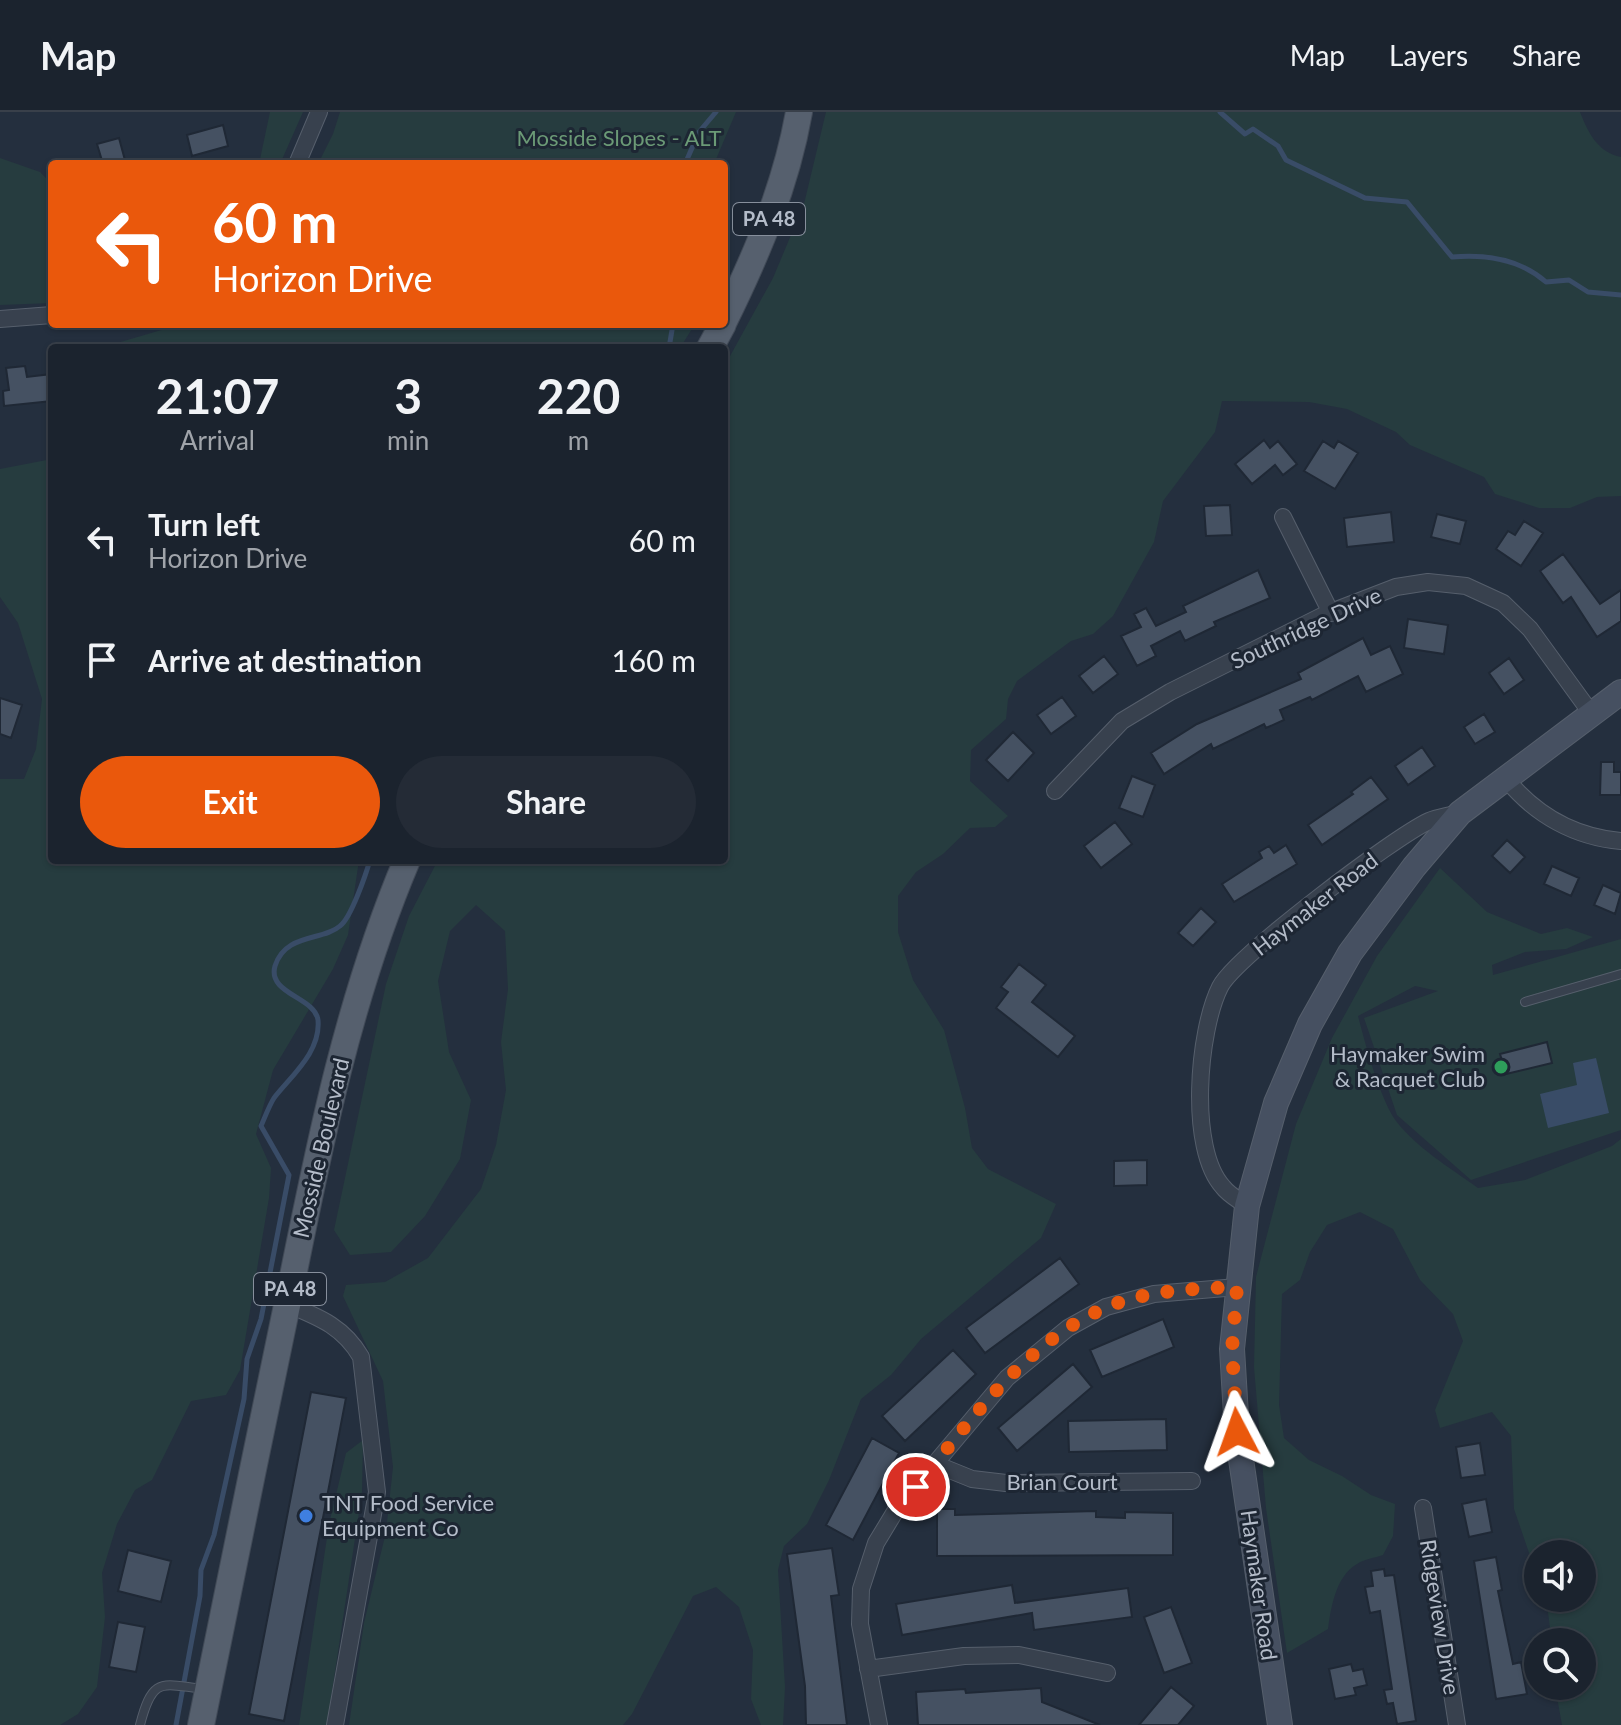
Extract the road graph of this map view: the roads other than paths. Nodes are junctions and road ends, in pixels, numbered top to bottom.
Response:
1 (319, 112) edge
2 (799, 112) edge
3 (299, 160) edge
4 (728, 313) edge
5 (48, 315) edge
6 (0, 319) edge
7 (1283, 517) dead end
8 (1331, 613) junction
9 (1621, 692) edge
10 (1591, 713) junction
11 (1507, 780) junction
12 (1055, 791) dead end
13 (1460, 813) junction
14 (1621, 841) edge
15 (405, 864) edge
16 (1621, 974) edge
17 (1525, 1002) dead end
18 (1247, 1206) junction
19 (1237, 1287) junction
20 (287, 1304) junction
21 (935, 1464) junction
22 (1192, 1481) dead end
23 (1423, 1508) dead end
24 (868, 1669) junction
25 (1107, 1673) dead end
26 (200, 1688) junction
27 (140, 1725) edge
28 (201, 1725) edge
29 (335, 1725) edge
30 (879, 1725) edge
31 (1280, 1725) edge
32 (1457, 1725) edge

1 - 3 street
2 - 4 main road, PA 48
5 - 6 street
7 - 8 street
8 - 10 street, Southridge Drive
8 - 12 street, Southridge Drive
9 - 10 main road, Haymaker Road
10 - 11 main road, Haymaker Road
11 - 13 main road, Haymaker Road
11 - 14 street
13 - 18 main road, Haymaker Road
13 - 18 street, Haymaker Road
15 - 20 main road, Mosside Boulevard / PA 48
16 - 17 lane
18 - 19 main road, Haymaker Road
19 - 21 street
19 - 31 main road, Haymaker Road
20 - 26 main road, Mosside Boulevard / PA 48
20 - 29 street
21 - 22 street, Brian Court
21 - 24 street
23 - 32 street, Ridgeview Drive
24 - 25 street
24 - 30 street
26 - 27 lane
26 - 28 main road, Mosside Boulevard / PA 48

